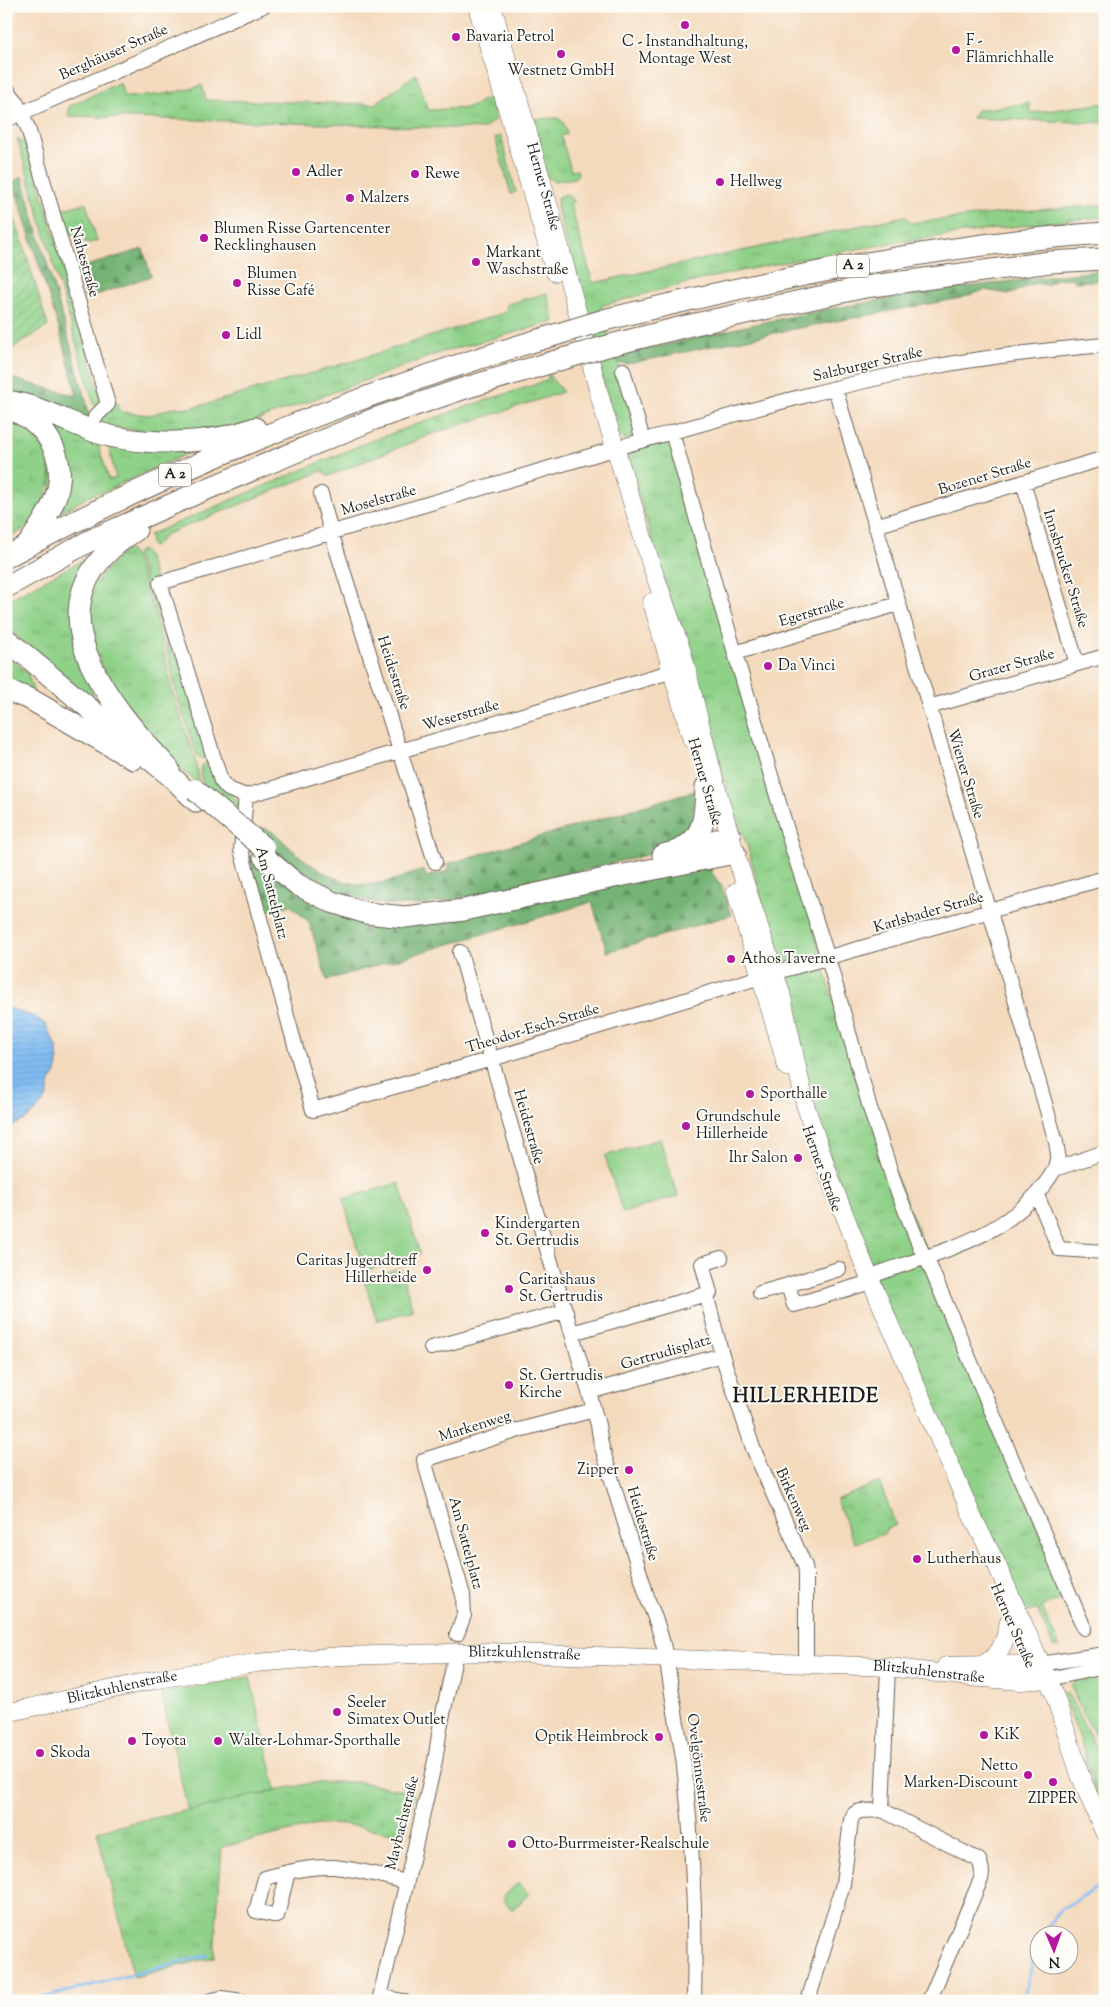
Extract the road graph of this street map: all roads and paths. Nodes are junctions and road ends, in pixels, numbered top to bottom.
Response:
1 (263, 6) edge
2 (477, 6) edge
3 (492, 6) edge
4 (6, 88) edge
5 (21, 113) junction
6 (7, 119) edge
7 (1105, 232) edge
8 (1105, 259) edge
9 (1105, 345) edge
10 (623, 370) dead end
11 (835, 388) junction
12 (6, 401) edge
13 (6, 409) edge
14 (325, 412) junction
15 (98, 428) junction
16 (672, 432) junction
17 (642, 440) junction
18 (613, 451) junction
19 (1105, 458) edge
20 (1023, 482) junction
21 (195, 494) junction
22 (322, 494) dead end
23 (875, 526) junction
24 (331, 532) junction
25 (28, 545) junction
26 (6, 556) edge
27 (6, 587) edge
28 (898, 604) junction
29 (6, 630) edge
30 (6, 639) edge
31 (735, 652) junction
32 (1105, 656) edge
33 (1077, 664) junction
34 (679, 669) junction
35 (6, 690) edge
36 (929, 708) junction
37 (400, 750) junction
38 (169, 769) junction
39 (706, 787) junction
40 (196, 795) junction
41 (246, 796) junction
42 (728, 846) junction
43 (672, 852) junction
44 (264, 853) junction
45 (435, 862) dead end
46 (1105, 878) edge
47 (990, 912) junction
48 (460, 952) dead end
49 (828, 958) junction
50 (768, 975) junction
51 (492, 1059) junction
52 (313, 1110) joint
53 (1105, 1152) edge
54 (1055, 1169) junction
55 (1036, 1194) junction
56 (1105, 1252) edge
57 (924, 1257) junction
58 (721, 1258) dead end
59 (839, 1269) dead end
60 (869, 1281) junction
61 (788, 1285) junction
62 (760, 1293) dead end
63 (706, 1294) junction
64 (566, 1311) junction
65 (572, 1332) junction
66 (431, 1348) dead end
67 (722, 1355) junction
68 (589, 1392) junction
69 (594, 1410) junction
70 (424, 1460) joint
71 (1009, 1622) junction
72 (1084, 1628) dead end
73 (457, 1634) dead end
74 (456, 1653) junction
75 (1105, 1654) edge
76 (668, 1659) junction
77 (806, 1664) junction
78 (982, 1665) junction
79 (888, 1667) junction
80 (1105, 1667) edge
81 (1038, 1672) junction
82 (6, 1713) edge
83 (882, 1810) junction
84 (1105, 1834) edge
85 (288, 1872) dead end
86 (406, 1882) junction
87 (379, 1998) edge
88 (218, 2000) edge
89 (243, 2001) edge
90 (403, 2001) edge
91 (694, 2001) edge
92 (808, 2001) edge
93 (929, 2001) edge

1 - 5 street, Berghäuser Straße
2 - 18 main road, Herner Straße
3 - 18 main road, Herner Straße
4 - 5 street
5 - 6 street, Berghäuser Straße
5 - 15 street, Nahestraße
7 - 14 highway, A 2, bridge
8 - 21 highway, A 2, bridge
9 - 11 street, Salzburger Straße
10 - 17 street
11 - 16 street, Salzburger Straße
11 - 23 street, Wiener Straße
12 - 15 highway
13 - 25 highway
14 - 15 highway
14 - 25 highway, A 2
16 - 17 street, Salzburger Straße
16 - 31 street
17 - 18 street, Salzburger Straße
18 - 24 street, Moselstraße
18 - 34 main road, Herner Straße
19 - 20 street, Bozener Straße
20 - 23 street, Bozener Straße
20 - 33 street, Innsbrucker Straße
21 - 27 highway, A 2
21 - 38 highway
22 - 24 street, Heidestraße
23 - 28 street, Wiener Straße
24 - 37 street, Heidestraße
24 - 41 street, Moselstraße
25 - 26 highway, A 2
28 - 31 street, Egerstraße
28 - 36 street, Wiener Straße
29 - 38 highway
30 - 40 highway
31 - 49 street
32 - 33 street, Grazer Straße
33 - 36 street, Grazer Straße
34 - 37 street, Weserstraße
34 - 39 main road, Herner Straße
34 - 42 main road, Herner Straße
35 - 40 highway
36 - 47 street, Wiener Straße
37 - 41 street, Weserstraße
37 - 45 street, Heidestraße
38 - 40 highway
39 - 42 main road, Herner Straße
39 - 43 highway
40 - 44 highway
41 - 52 street, Am Sattelplatz
42 - 43 highway
42 - 44 highway
42 - 50 main road, Herner Straße
43 - 44 highway
46 - 47 street, Karlsbader Straße
47 - 49 street, Karlsbader Straße
47 - 54 street, Wiener Straße
48 - 51 street, Heidestraße
49 - 50 street, Karlsbader Straße
49 - 57 street
50 - 51 street, Theodor-Esch-Straße
50 - 60 main road, Herner Straße
51 - 52 street, Theodor-Esch-Straße
51 - 64 street, Heidestraße
53 - 54 street
54 - 55 street
55 - 56 street
55 - 57 street
57 - 60 street
57 - 72 street
58 - 63 street, Gertrudisplatz
59 - 61 street
60 - 61 street
60 - 71 main road, Herner Straße
60 - 81 main road, Herner Straße
61 - 62 street
63 - 65 street
63 - 67 street, Gertrudisplatz
64 - 65 street, Heidestraße
64 - 66 street
65 - 68 street, Heidestraße
67 - 68 street, Gertrudisplatz
67 - 77 street, Birkenweg
68 - 69 street, Heidestraße
69 - 70 street, Markenweg
69 - 76 street, Heidestraße
70 - 73 street, Am Sattelplatz
71 - 78 main road
71 - 81 main road, Herner Straße
74 - 76 main road, Blitzkuhlenstraße
74 - 82 main road, Blitzkuhlenstraße
74 - 86 street, Maybachstraße
75 - 81 street
76 - 77 main road, Blitzkuhlenstraße
76 - 91 street, Ovelgönnestraße
77 - 79 main road, Blitzkuhlenstraße
78 - 79 main road, Blitzkuhlenstraße
78 - 81 main road, Blitzkuhlenstraße
79 - 81 main road, Blitzkuhlenstraße
79 - 83 street
80 - 81 street
81 - 84 main road, Herner Straße
83 - 92 street
83 - 93 street
85 - 86 street
86 - 87 street, Maybachstraße
87 - 90 street
88 - 89 street

